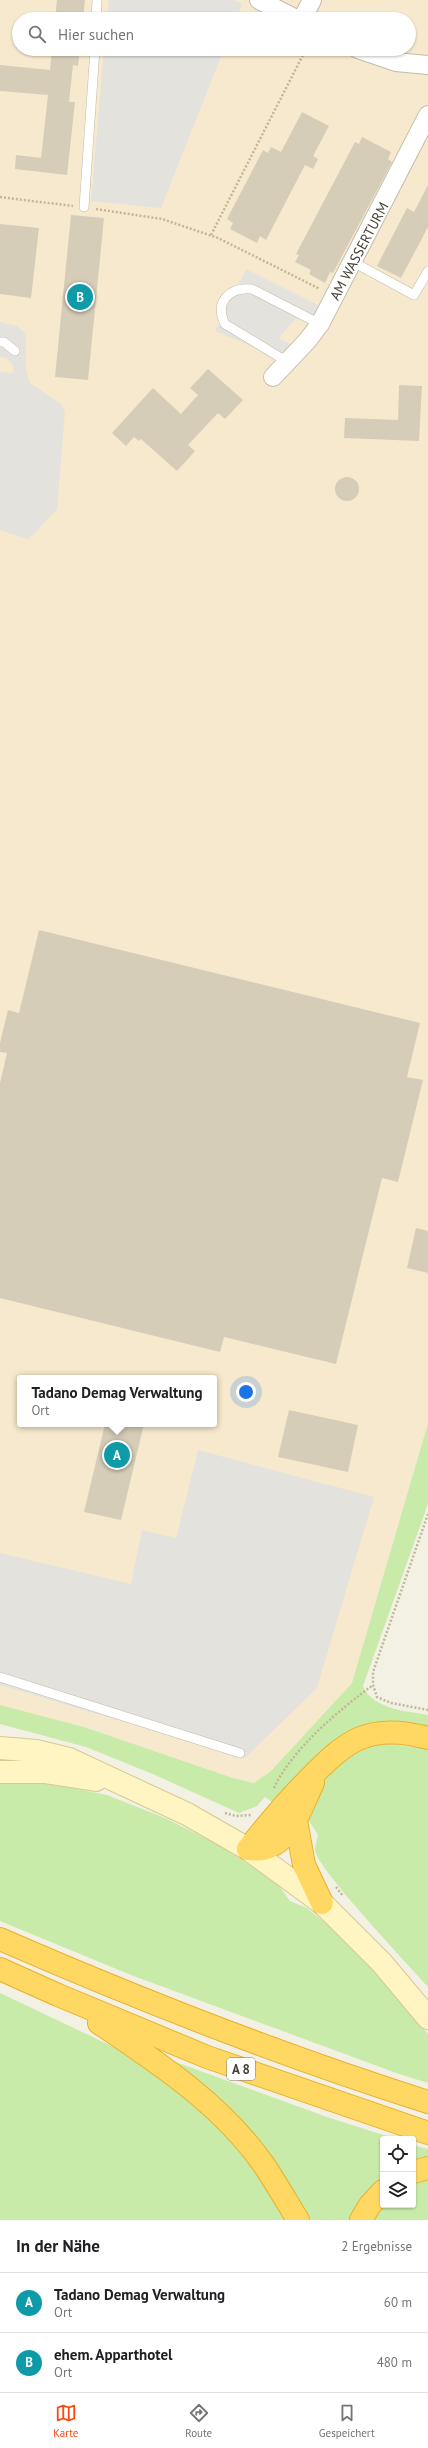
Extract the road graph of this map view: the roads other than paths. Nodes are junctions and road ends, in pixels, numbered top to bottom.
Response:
1 (97, 0) edge
2 (259, 0) edge
3 (312, 0) edge
4 (96, 12) edge
5 (282, 12) edge
6 (306, 12) edge
7 (95, 56) edge
8 (378, 56) edge
9 (428, 65) edge
10 (428, 115) edge
11 (84, 207) road end
12 (353, 262) junction
13 (428, 271) edge
14 (320, 324) junction
15 (0, 342) edge
16 (15, 351) dead end
17 (291, 358) junction
18 (273, 377) dead end
19 (0, 1677) edge
20 (428, 1738) edge
21 (0, 1748) edge
22 (240, 1753) dead end
23 (322, 1766) junction
24 (0, 1772) edge
25 (126, 1786) junction
26 (296, 1820) junction
27 (248, 1849) junction
28 (322, 1903) junction
29 (0, 1939) edge
30 (0, 1968) edge
31 (58, 1995) junction
32 (428, 2018) edge
33 (428, 2102) edge
34 (428, 2133) edge
35 (428, 2168) edge
36 (416, 2171) edge
37 (380, 2194) edge
38 (298, 2220) edge
39 (361, 2220) edge

1 - 4 lane
2 - 5 street
3 - 6 street
7 - 11 lane
8 - 9 street
10 - 12 street, AM WASSERTURM
12 - 13 lane
12 - 14 street, AM WASSERTURM
14 - 17 street, AM WASSERTURM
14 - 17 lane
15 - 16 lane
17 - 18 street, AM WASSERTURM
19 - 22 lane
20 - 23 highway
21 - 25 main road
23 - 26 highway
23 - 27 highway
24 - 25 main road
25 - 27 main road
26 - 27 highway
26 - 28 highway
27 - 28 main road
28 - 32 main road
29 - 33 highway, A 8
30 - 31 highway, A 8
31 - 34 highway, A 8
31 - 38 highway
35 - 36 highway
37 - 39 highway

